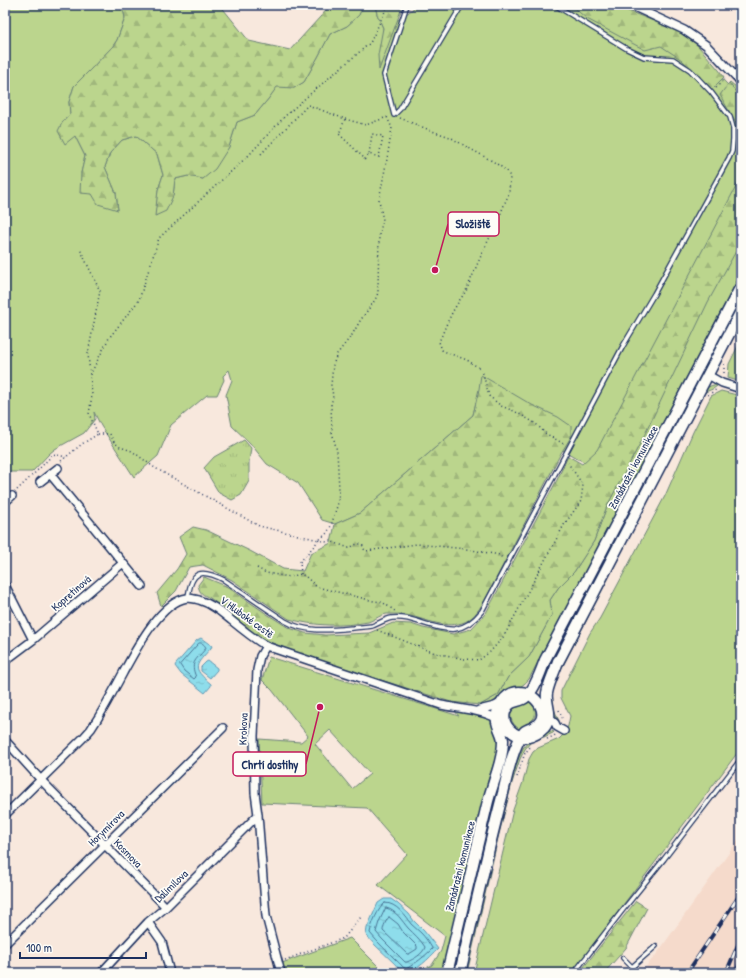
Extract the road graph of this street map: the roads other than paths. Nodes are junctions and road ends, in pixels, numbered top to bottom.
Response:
1 (408, 5) edge
2 (462, 5) edge
3 (555, 5) edge
4 (630, 5) edge
5 (741, 82) edge
6 (741, 286) edge
7 (741, 311) edge
8 (708, 375) junction
9 (741, 389) edge
10 (58, 468) road end
11 (50, 474) junction
12 (40, 482) dead end
13 (12, 496) road end
14 (5, 502) edge
15 (123, 563) junction
16 (5, 585) edge
17 (142, 586) dead end
18 (188, 598) junction
19 (33, 640) junction
20 (266, 646) junction
21 (546, 660) junction
22 (5, 661) edge
23 (558, 661) junction
24 (519, 692) junction
25 (529, 694) junction
26 (501, 703) junction
27 (541, 706) junction
28 (476, 710) junction
29 (549, 718) junction
30 (503, 723) junction
31 (223, 728) dead end
32 (543, 736) junction
33 (527, 739) junction
34 (5, 740) edge
35 (741, 759) edge
36 (499, 764) junction
37 (41, 780) junction
38 (258, 814) junction
39 (5, 815) edge
40 (105, 845) junction
41 (166, 907) junction
42 (148, 922) junction
43 (5, 944) edge
44 (656, 946) dead end
45 (623, 958) dead end
46 (101, 973) edge
47 (170, 973) edge
48 (281, 973) edge
49 (447, 973) edge
50 (460, 973) edge
51 (574, 973) edge

1 - 2 lane
3 - 18 lane
4 - 5 street
6 - 21 main road, Zanádražní komunikace
7 - 8 main road
8 - 9 street
8 - 23 main road
10 - 11 street
11 - 12 street
11 - 15 street
13 - 14 street
15 - 17 street
15 - 19 street, Kopretinová
16 - 19 street
18 - 20 street, V Hluboké cestě
18 - 37 street
19 - 22 street, Kopretinová
20 - 28 street, V Hluboké cestě
20 - 38 street, Krokova
21 - 24 main road, Zanádražní komunikace
21 - 25 main road, Zanádražní komunikace
23 - 27 main road
23 - 29 main road
24 - 25 main road
24 - 26 main road, Zanádražní komunikace
25 - 27 main road
25 - 30 main road
26 - 28 street, V Hluboké cestě
26 - 30 main road
27 - 29 street
27 - 33 main road
28 - 30 street, V Hluboké cestě
29 - 32 main road
29 - 32 street
30 - 33 main road
30 - 36 main road, Zanádražní komunikace
30 - 36 main road, Zanádražní komunikace
31 - 40 street, Horymírova
32 - 33 main road
33 - 50 main road
34 - 37 street, Kosmova
35 - 51 lane
36 - 49 main road, Zanádražní komunikace
37 - 39 street
37 - 40 street, Kosmova
38 - 41 street, Dalimilova
38 - 48 street, Krokova
40 - 41 street, Kosmova
40 - 43 street, Horymírova
41 - 42 street, Dalimilova
42 - 46 street, Dalimilova
42 - 47 street
44 - 45 lane

